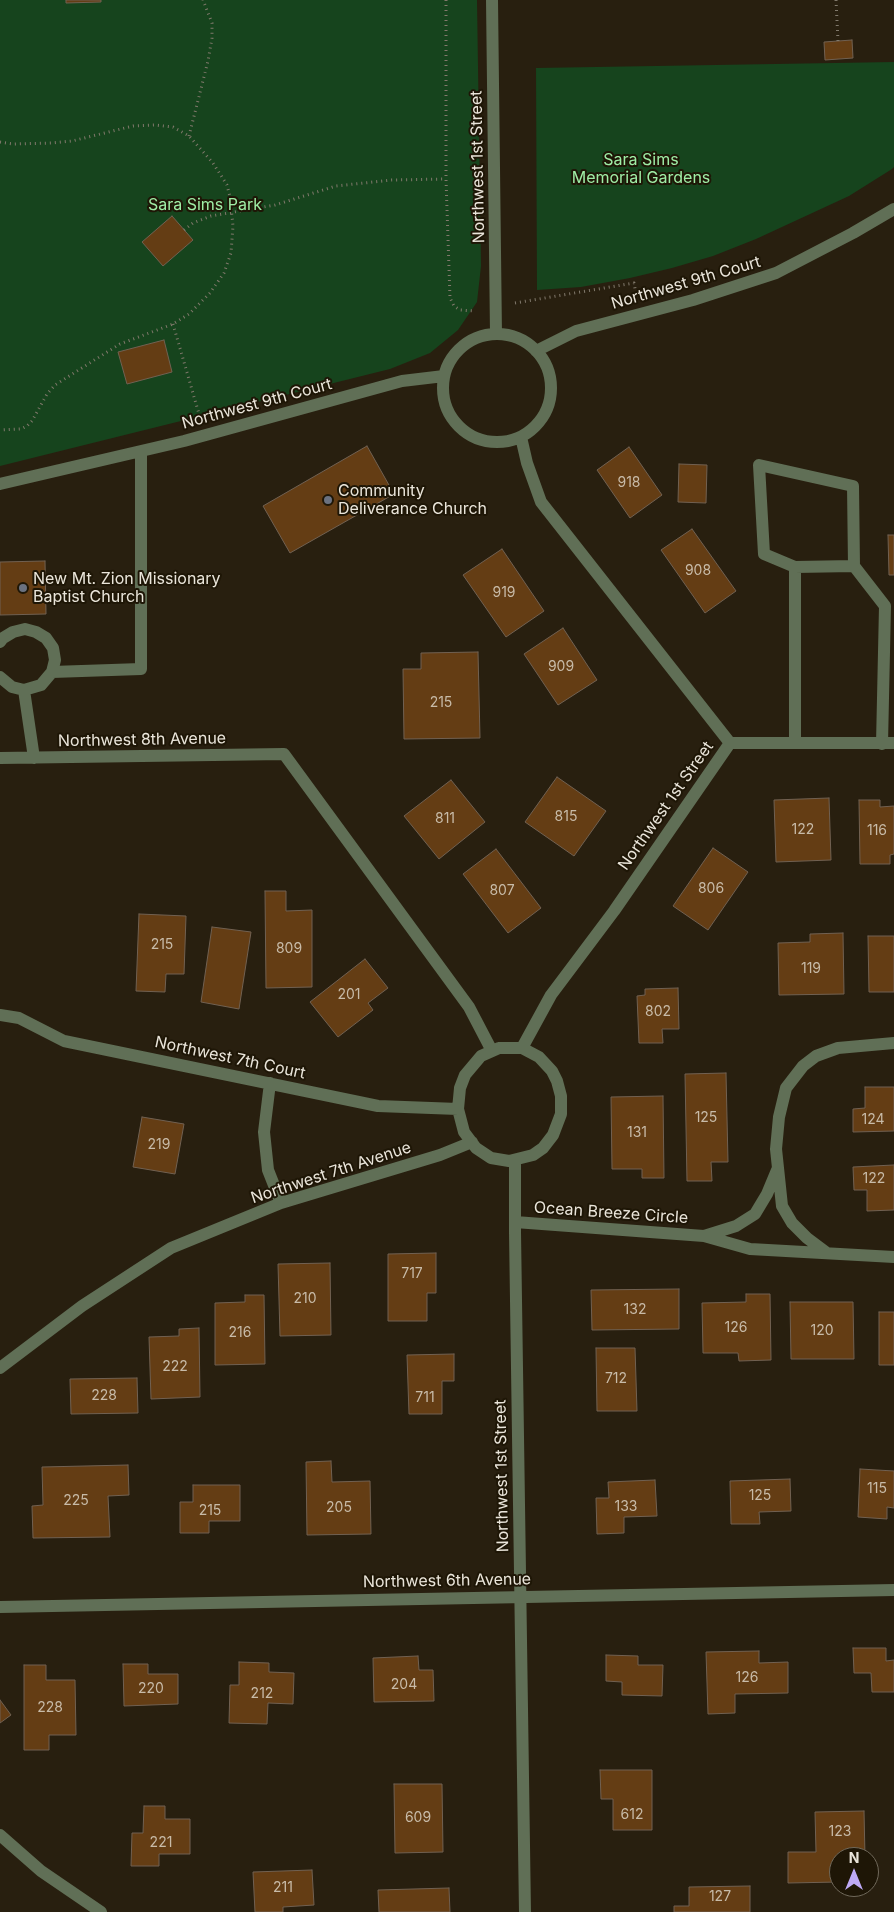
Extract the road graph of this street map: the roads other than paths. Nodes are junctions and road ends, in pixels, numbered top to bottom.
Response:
1 (492, 0) edge
2 (894, 209) edge
3 (496, 334) junction
4 (536, 352) junction
5 (444, 376) junction
6 (521, 437) junction
7 (141, 451) junction
8 (0, 484) edge
9 (854, 566) junction
10 (795, 567) junction
11 (0, 642) edge
12 (52, 672) junction
13 (0, 677) edge
14 (24, 690) junction
15 (730, 743) junction
16 (795, 743) junction
17 (888, 744) edge
18 (0, 758) edge
19 (34, 758) junction
20 (0, 1015) edge
21 (894, 1043) edge
22 (522, 1048) junction
23 (492, 1051) junction
24 (270, 1083) junction
25 (458, 1109) junction
26 (472, 1142) junction
27 (515, 1160) junction
28 (778, 1168) junction
29 (281, 1203) junction
30 (515, 1222) junction
31 (704, 1236) junction
32 (827, 1253) junction
33 (894, 1257) edge
34 (0, 1368) edge
35 (894, 1590) edge
36 (520, 1596) junction
37 (0, 1607) edge
38 (0, 1836) edge
39 (101, 1912) edge
40 (526, 1912) edge

1 - 3 street, Northwest 1st Street
2 - 4 street, Northwest 9th Court
3 - 4 street
3 - 5 street
4 - 6 street
5 - 6 street
5 - 7 street, Northwest 9th Court
6 - 15 street, Northwest 1st Street
7 - 8 street, Northwest 9th Court
7 - 12 street
9 - 10 street
9 - 10 street
9 - 17 street
10 - 16 street
11 - 12 street
12 - 14 street
13 - 14 street
14 - 19 street
15 - 16 street
15 - 22 street, Northwest 1st Street
16 - 17 street
18 - 19 street, Northwest 8th Avenue
19 - 23 street, Northwest 8th Avenue
20 - 24 street, Northwest 7th Court
21 - 28 street, Ocean Breeze Circle
22 - 23 street
22 - 27 street
23 - 25 street
24 - 25 street, Northwest 7th Court
24 - 29 street
25 - 26 street
26 - 27 street
26 - 29 street, Northwest 7th Avenue
27 - 30 street, Northwest 1st Street
28 - 31 street, Ocean Breeze Circle
28 - 32 street, Ocean Breeze Circle
29 - 34 street, Northwest 7th Avenue
30 - 31 street, Ocean Breeze Circle
30 - 36 street, Northwest 1st Street
31 - 32 street, Ocean Breeze Circle
32 - 33 street, Ocean Breeze Circle
35 - 36 street, Northwest 6th Avenue
36 - 37 street, Northwest 6th Avenue
36 - 40 street, Northwest 1st Street
38 - 39 street

